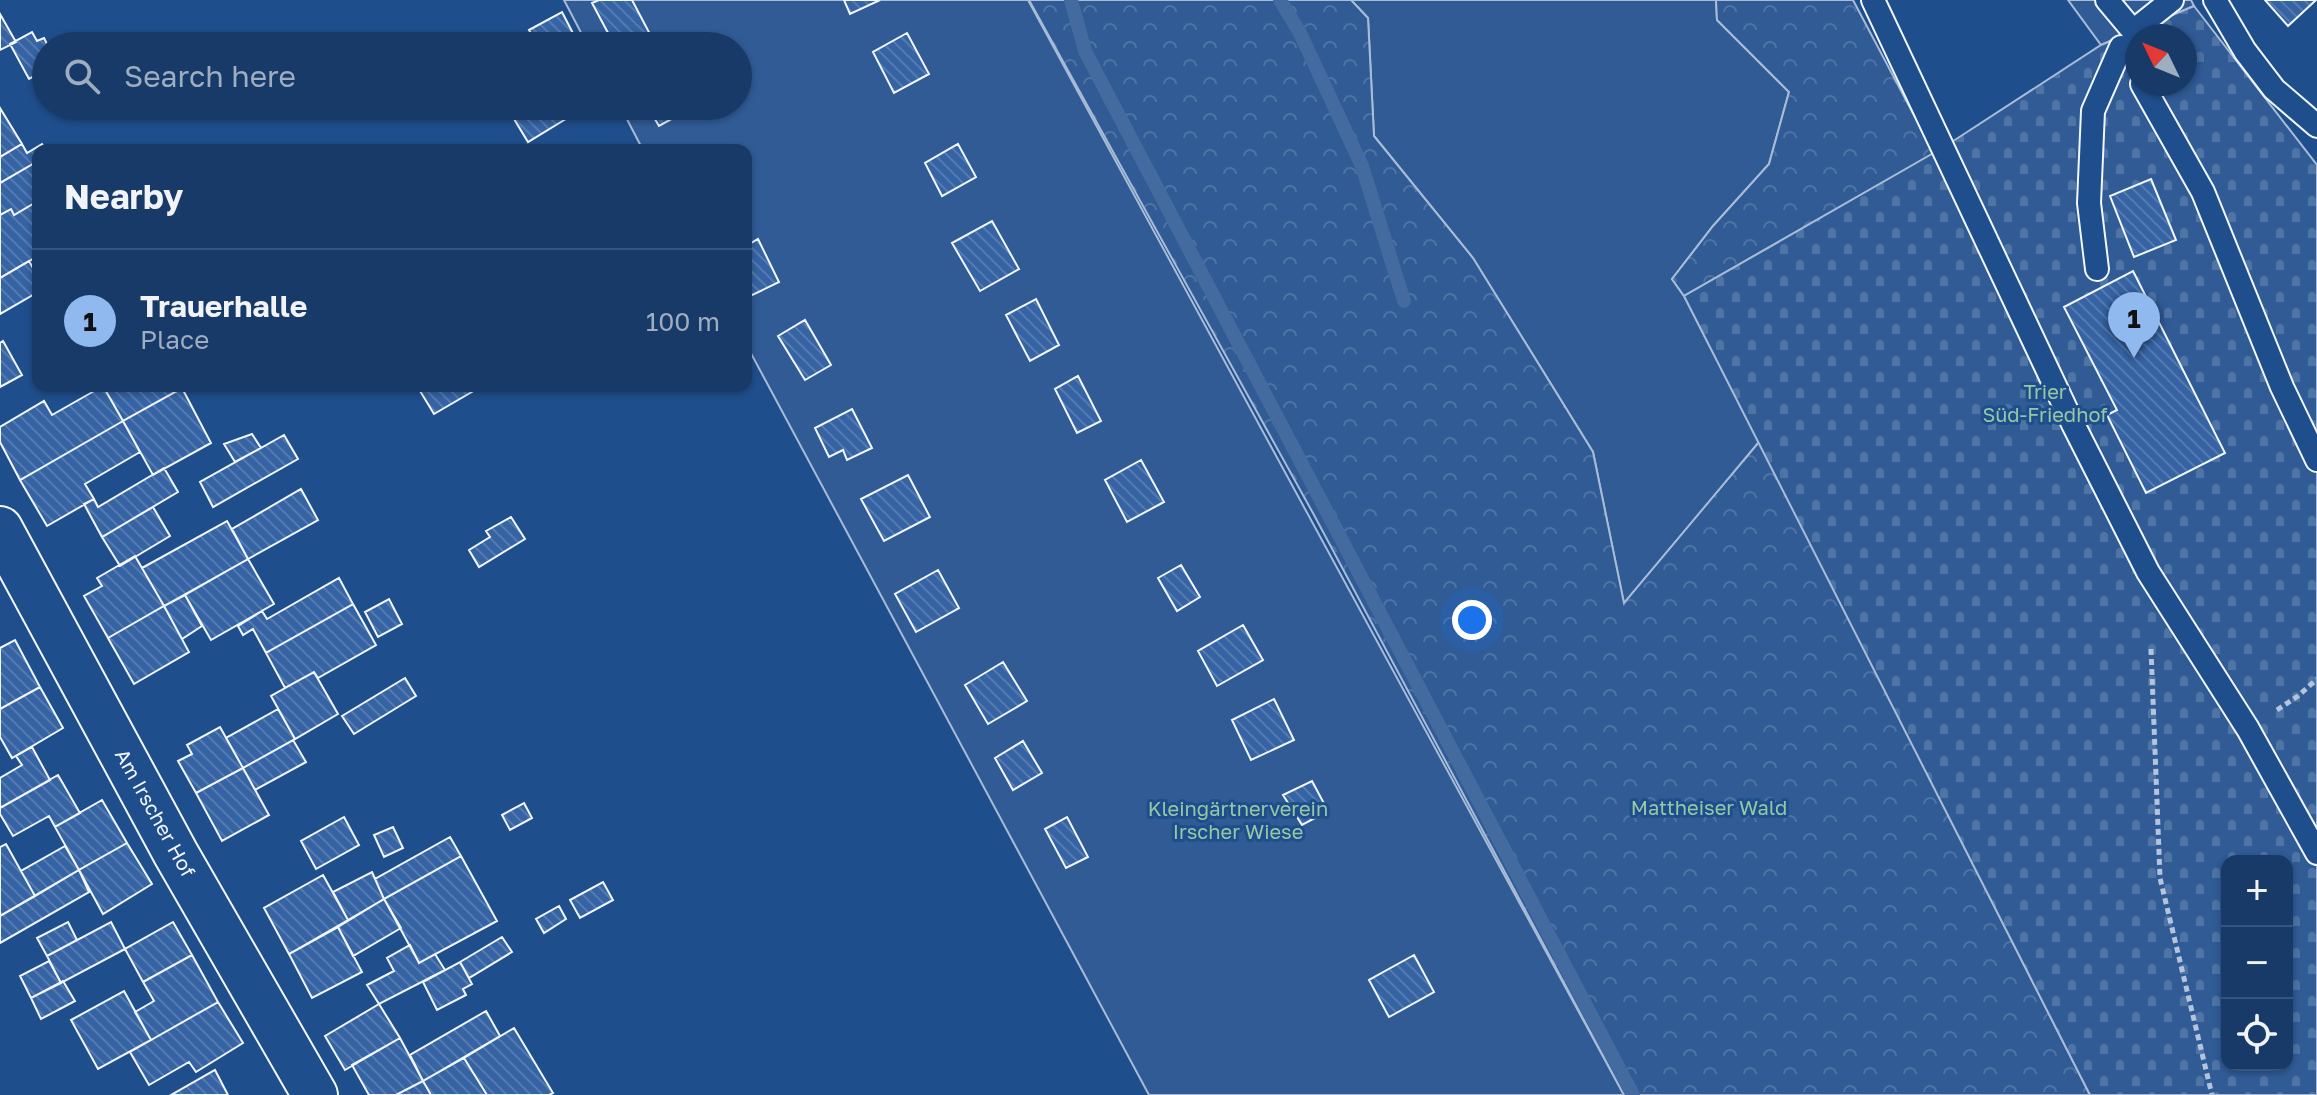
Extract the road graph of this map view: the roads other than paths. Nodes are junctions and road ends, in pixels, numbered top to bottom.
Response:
1 (1873, 0) edge
2 (2107, 0) edge
3 (2172, 0) edge
4 (2215, 0) edge
5 (2144, 24) edge
6 (2125, 35) edge
7 (2125, 43) edge
8 (2149, 96) edge
9 (2317, 126) edge
10 (2097, 269) dead end
11 (2317, 460) edge
12 (0, 529) edge
13 (2317, 853) edge
14 (315, 1095) edge

1 - 13 lane
2 - 6 lane
3 - 5 lane
4 - 9 lane
7 - 10 lane
8 - 11 lane
12 - 14 street, Am Irscher Hof

